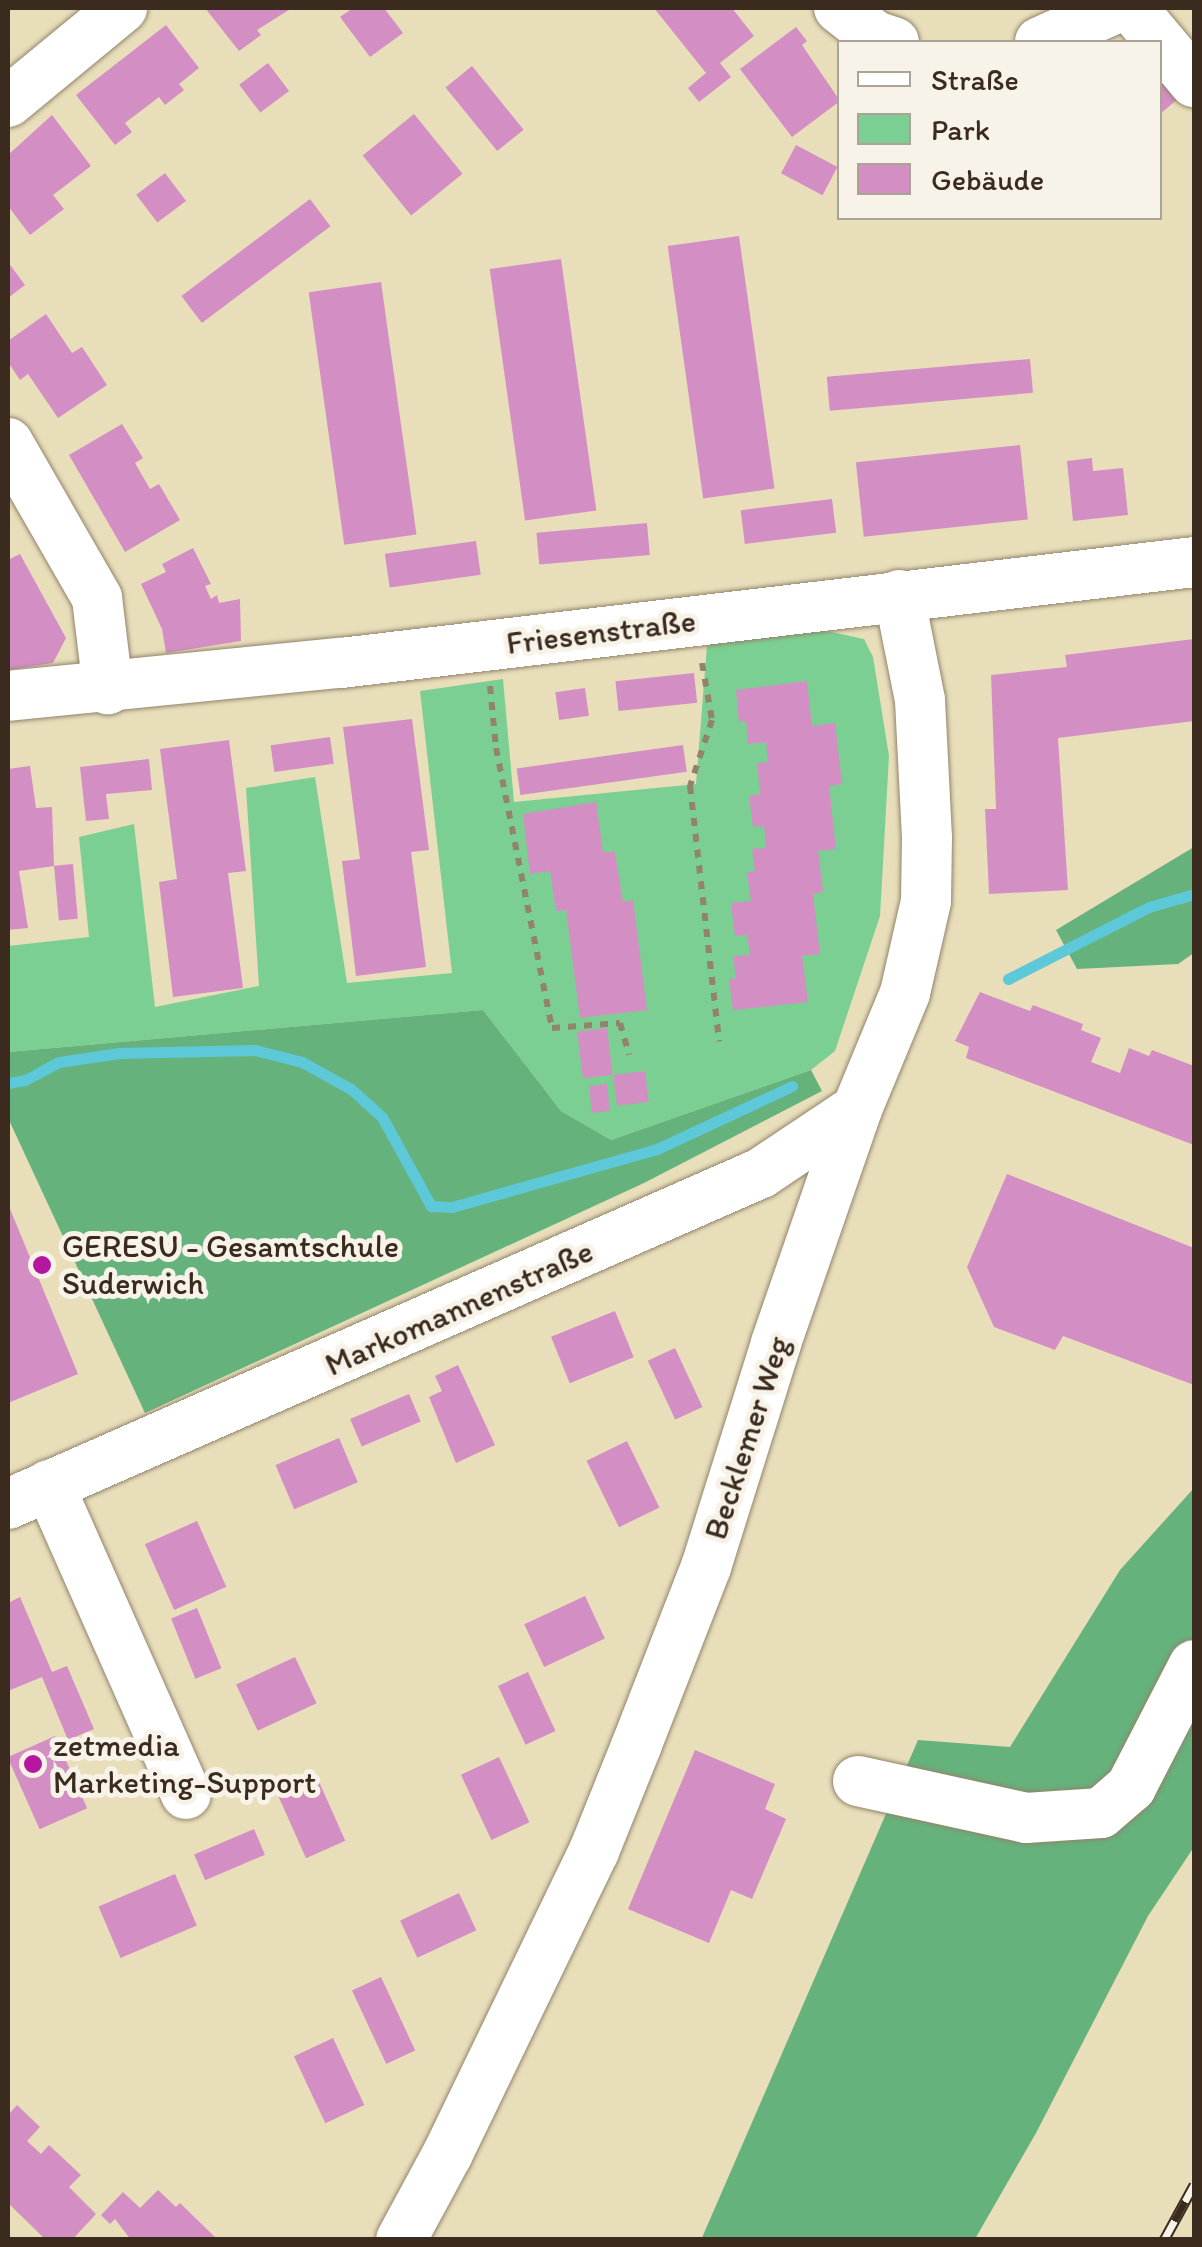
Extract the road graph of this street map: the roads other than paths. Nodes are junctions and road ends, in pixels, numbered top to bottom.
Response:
1 (122, 8) edge
2 (839, 8) edge
3 (1116, 8) edge
4 (1132, 8) edge
5 (888, 40) edge
6 (1044, 40) edge
7 (1159, 40) edge
8 (1162, 44) edge
9 (1194, 82) edge
10 (8, 102) edge
11 (8, 443) edge
12 (1194, 562) edge
13 (899, 596) junction
14 (108, 690) junction
15 (8, 696) edge
16 (858, 1110) junction
17 (28, 1494) edge
18 (1194, 1664) edge
19 (858, 1781) dead end
20 (186, 1794) dead end
21 (402, 2240) edge

1 - 10 street
2 - 5 street
3 - 6 street
4 - 7 street
8 - 9 street
11 - 14 street
12 - 13 street, Friesenstraße
13 - 14 street, Friesenstraße
13 - 16 street, Becklemer Weg
14 - 15 street, Friesenstraße
16 - 17 street, Markomannenstraße
16 - 21 street, Becklemer Weg
17 - 20 street, Markomannenstraße
18 - 19 street

